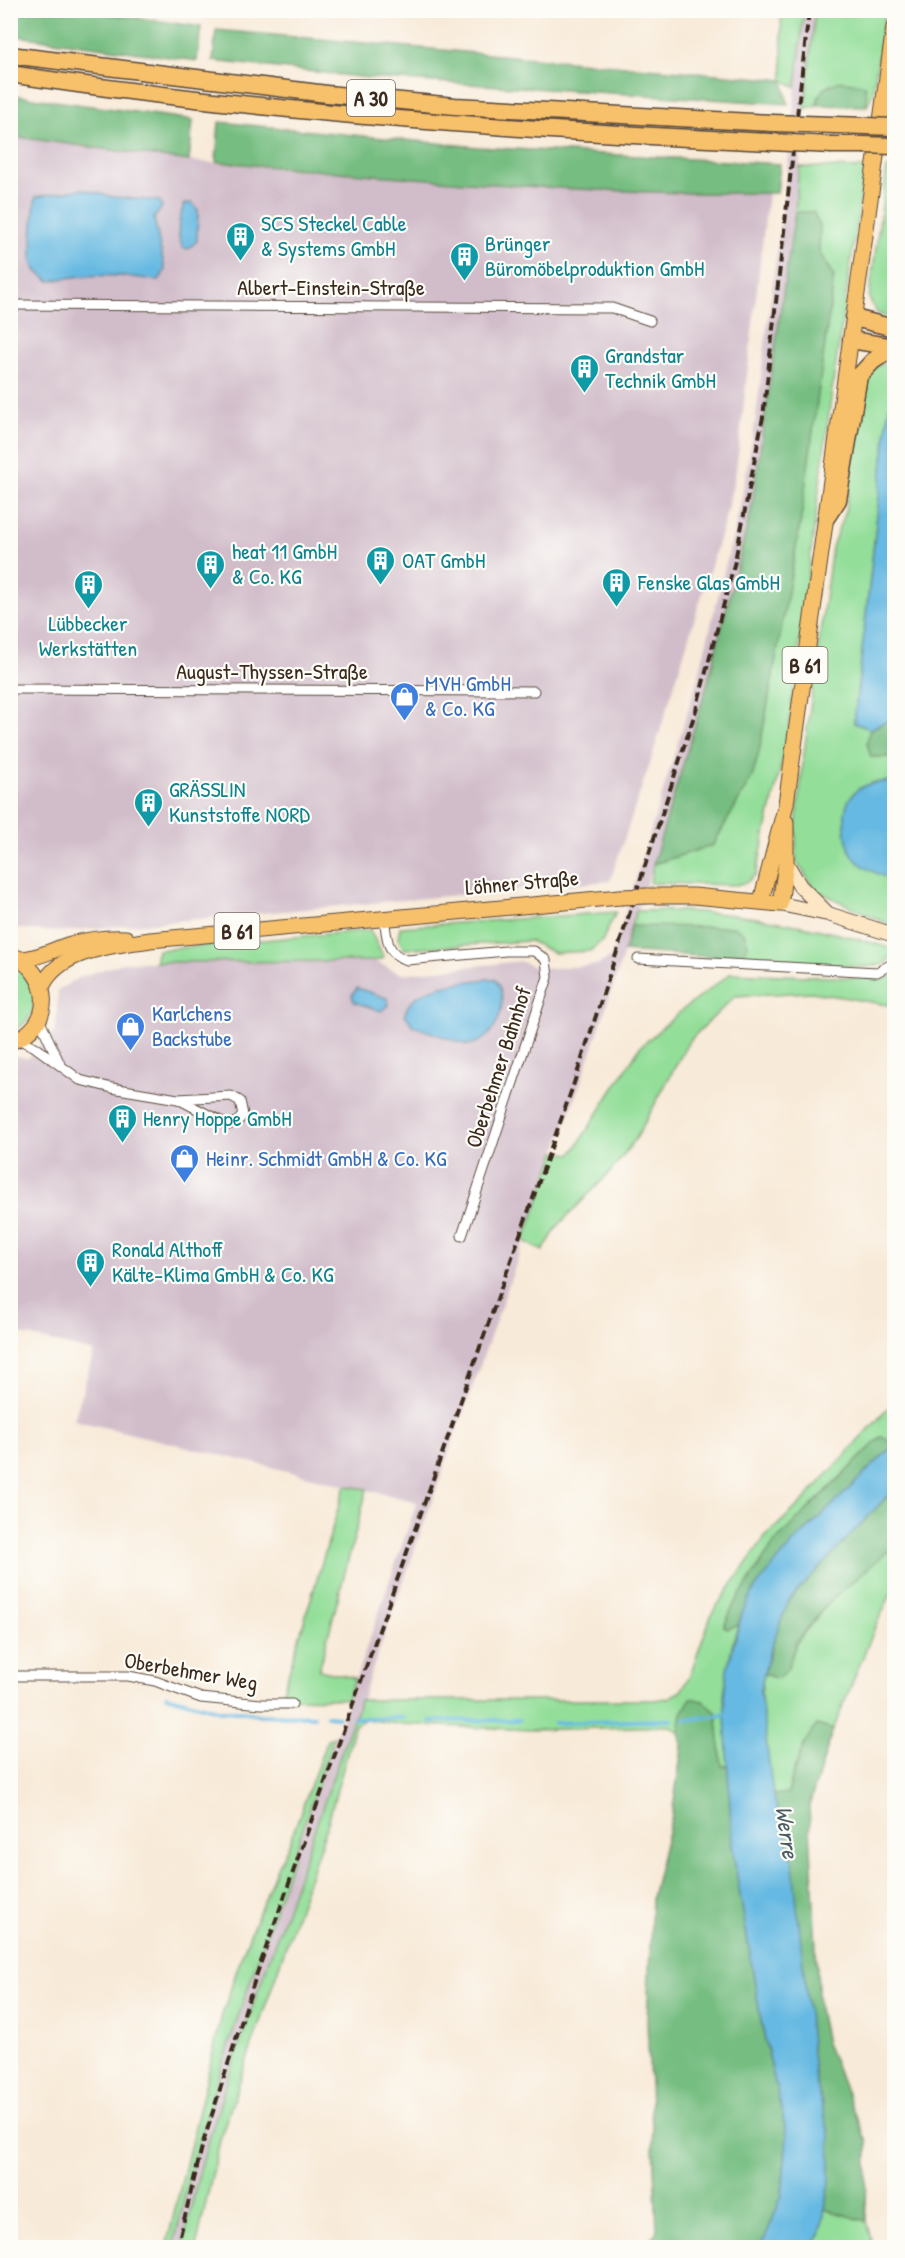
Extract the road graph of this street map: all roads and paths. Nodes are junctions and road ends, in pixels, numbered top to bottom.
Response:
1 (894, 27) edge
2 (10, 55) edge
3 (892, 62) edge
4 (10, 74) edge
5 (894, 127) edge
6 (893, 146) edge
7 (10, 305) edge
8 (854, 318) junction
9 (650, 321) dead end
10 (894, 328) edge
11 (851, 340) junction
12 (894, 347) edge
13 (826, 518) junction
14 (10, 689) edge
15 (534, 691) dead end
16 (786, 804) junction
17 (786, 863) junction
18 (761, 901) junction
19 (780, 904) junction
20 (828, 914) junction
21 (384, 916) junction
22 (894, 935) edge
23 (150, 940) junction
24 (16, 956) edge
25 (638, 959) dead end
26 (894, 963) edge
27 (42, 987) junction
28 (39, 1019) junction
29 (14, 1041) edge
30 (62, 1066) junction
31 (178, 1099) junction
32 (462, 1236) dead end
33 (10, 1676) edge
34 (292, 1704) dead end

1 - 3 main road, B 61
2 - 5 highway, A 30, bridge
3 - 8 main road, B 61
4 - 6 highway, A 30, bridge
7 - 9 street, Albert-Einstein-Straße
8 - 10 highway
8 - 11 main road, B 61
11 - 12 highway
11 - 13 main road, B 61
12 - 13 highway
13 - 16 main road, B 61
14 - 15 street, August-Thyssen-Straße
16 - 17 main road, B 61
16 - 18 main road, B 61
17 - 19 main road, B 61
17 - 20 main road
18 - 19 main road, Löhner Straße / B 61
18 - 21 main road, Löhner Straße / B 61, bridge
19 - 20 main road, Löhner Straße
20 - 22 main road, Löhner Straße
21 - 23 main road, Löhner Straße / B 61
21 - 32 street, Oberbehmer Bahnhof
23 - 24 main road, Löhner Straße / B 61
23 - 27 main road, Löhner Straße / B 61
24 - 27 main road
25 - 26 street
27 - 28 main road
28 - 29 main road
28 - 30 street
29 - 30 street
30 - 31 street
31 - 31 street
33 - 34 street, Oberbehmer Weg

